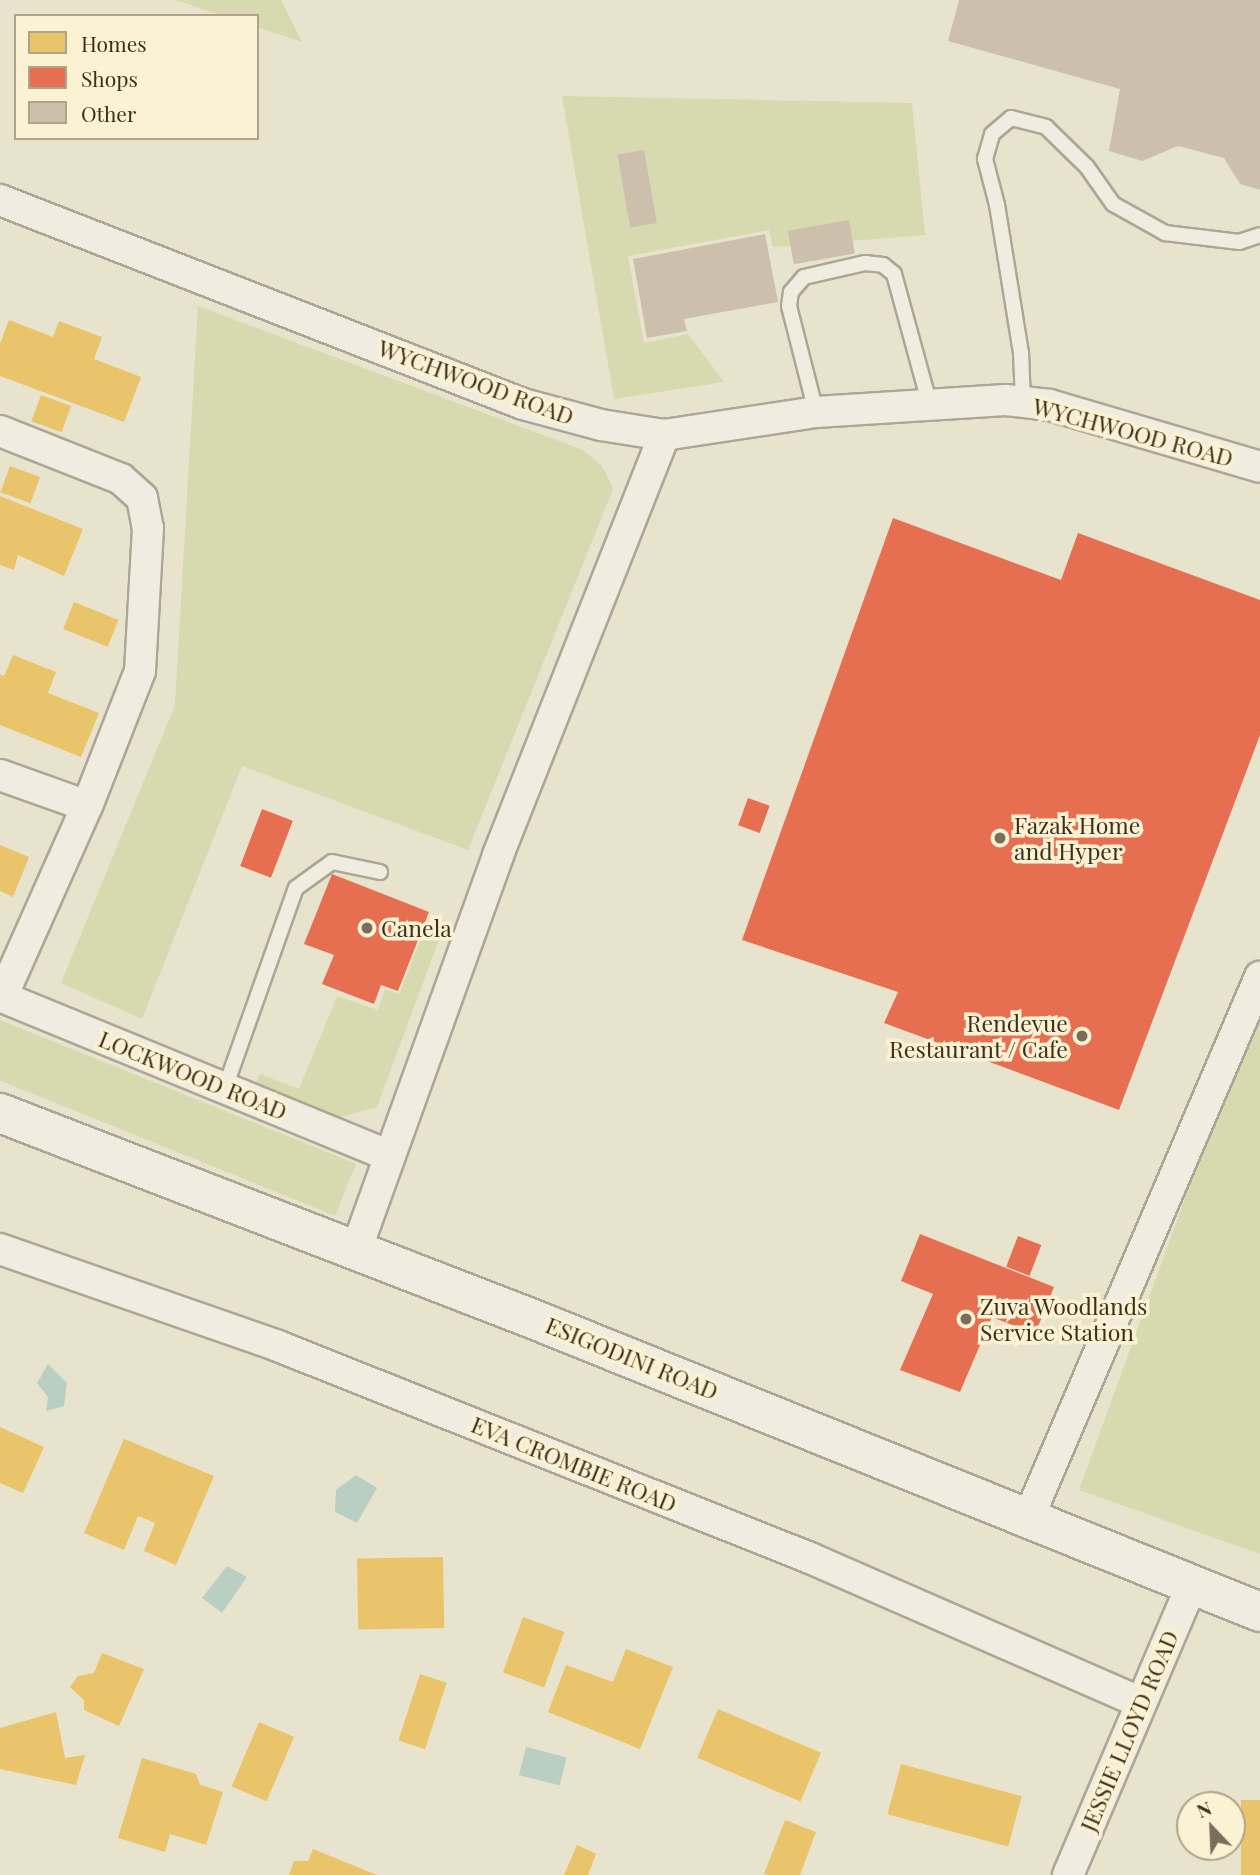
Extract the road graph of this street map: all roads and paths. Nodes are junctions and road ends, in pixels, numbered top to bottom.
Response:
1 (0, 200) edge
2 (1260, 235) edge
3 (929, 402) junction
4 (1023, 402) junction
5 (816, 412) junction
6 (0, 431) edge
7 (664, 435) junction
8 (1260, 467) edge
9 (0, 775) edge
10 (87, 806) junction
11 (380, 872) dead end
12 (1260, 977) edge
13 (1, 996) edge
14 (225, 1088) junction
15 (0, 1113) edge
16 (387, 1155) junction
17 (0, 1249) edge
18 (355, 1253) junction
19 (1028, 1519) junction
20 (1191, 1587) junction
21 (1260, 1612) edge
22 (1139, 1702) junction
23 (1068, 1875) edge

1 - 7 street, WYCHWOOD ROAD
2 - 4 lane
3 - 4 street, WYCHWOOD ROAD
3 - 5 street, WYCHWOOD ROAD
3 - 5 lane
4 - 8 street, WYCHWOOD ROAD
5 - 7 street, WYCHWOOD ROAD
6 - 10 street
7 - 16 street
9 - 10 street
10 - 13 street
11 - 14 lane
12 - 19 street
13 - 14 street, LOCKWOOD ROAD
14 - 16 street, LOCKWOOD ROAD
15 - 18 main road, ESIGODINI ROAD
16 - 18 street
17 - 22 street, EVA CROMBIE ROAD
18 - 19 main road, ESIGODINI ROAD
19 - 20 main road, ESIGODINI ROAD
20 - 21 main road, ESIGODINI ROAD
20 - 22 street, JESSIE LLOYD ROAD
22 - 23 street, JESSIE LLOYD ROAD

